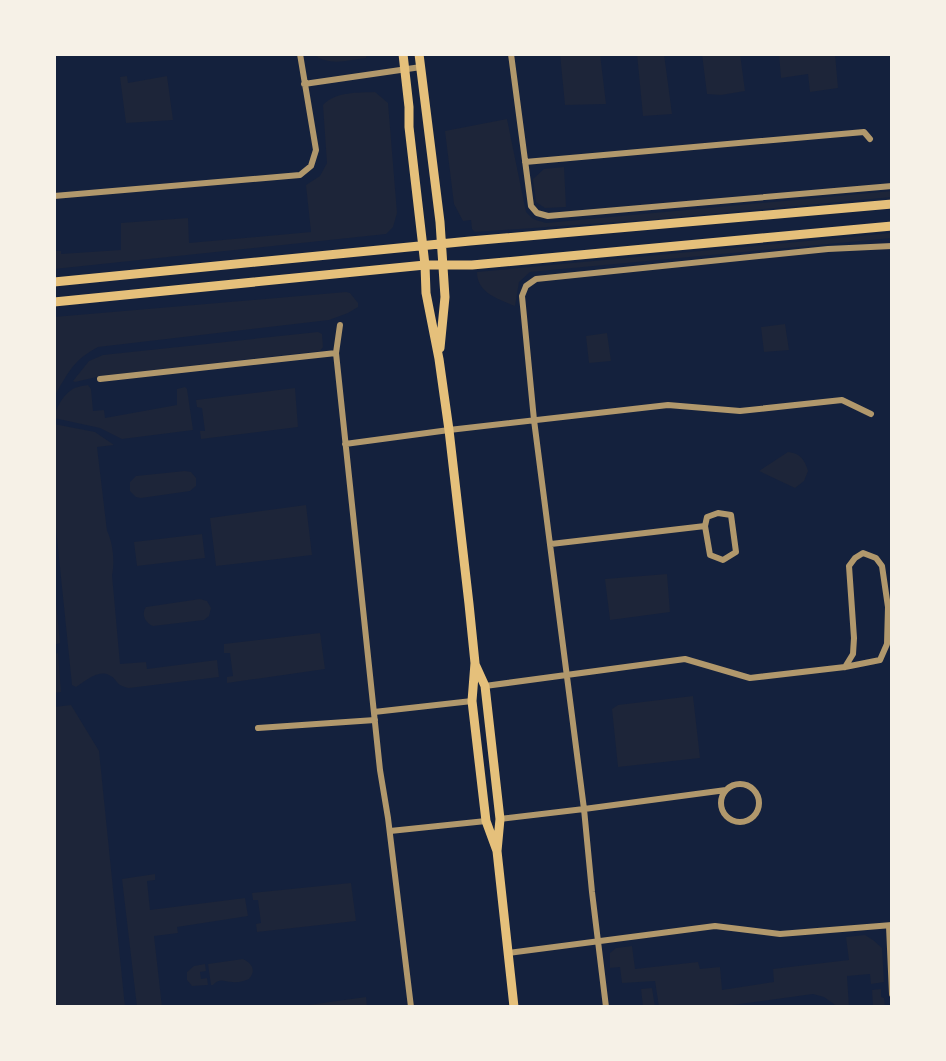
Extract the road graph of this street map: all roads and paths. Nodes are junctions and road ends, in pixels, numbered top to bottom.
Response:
1 (300, 54) edge
2 (402, 54) edge
3 (419, 54) edge
4 (511, 54) edge
5 (421, 67) junction
6 (405, 69) junction
7 (304, 84) junction
8 (870, 139) dead end
9 (525, 162) junction
10 (892, 186) edge
11 (54, 196) edge
12 (892, 204) edge
13 (892, 226) edge
14 (441, 245) junction
15 (892, 246) edge
16 (422, 247) junction
17 (425, 265) junction
18 (442, 265) junction
19 (54, 282) edge
20 (54, 302) edge
21 (340, 326) dead end
22 (336, 353) junction
23 (439, 359) junction
24 (100, 379) dead end
25 (872, 414) dead end
26 (534, 420) junction
27 (449, 430) junction
28 (345, 444) junction
29 (705, 526) junction
30 (551, 544) junction
31 (475, 663) junction
32 (845, 667) junction
33 (567, 675) junction
34 (485, 686) junction
35 (472, 701) junction
36 (374, 716) junction
37 (258, 728) dead end
38 (726, 790) junction
39 (584, 809) junction
40 (500, 819) junction
41 (486, 821) junction
42 (390, 831) junction
43 (497, 851) junction
44 (890, 926) edge
45 (598, 941) junction
46 (508, 953) junction
47 (892, 994) edge
48 (411, 1007) edge
49 (514, 1007) edge
50 (607, 1007) edge

1 - 7 street
2 - 6 main road
3 - 5 main road
4 - 9 street
5 - 6 street
5 - 14 main road
6 - 7 street
6 - 16 main road
7 - 11 street
8 - 9 street
9 - 10 street
12 - 14 main road
13 - 18 main road
14 - 16 main road
14 - 18 main road
15 - 26 street
16 - 17 main road
16 - 19 main road
17 - 18 main road
17 - 20 main road
17 - 23 main road
18 - 23 main road
21 - 22 street
22 - 24 street
22 - 28 street
23 - 27 main road
25 - 26 street
26 - 27 street
26 - 30 street
27 - 28 street
27 - 31 main road
28 - 36 street
29 - 29 street
29 - 30 street
30 - 33 street
31 - 34 main road
31 - 35 main road
32 - 32 street
32 - 33 street
33 - 34 street
33 - 39 street
34 - 40 main road
35 - 36 street
35 - 41 main road
36 - 37 street
36 - 42 street
38 - 38 street
38 - 39 street
39 - 40 street
39 - 45 street
40 - 43 main road
41 - 42 street
41 - 43 main road
42 - 48 street
43 - 46 main road
44 - 45 street
44 - 47 street
45 - 46 street
45 - 50 street
46 - 49 main road

